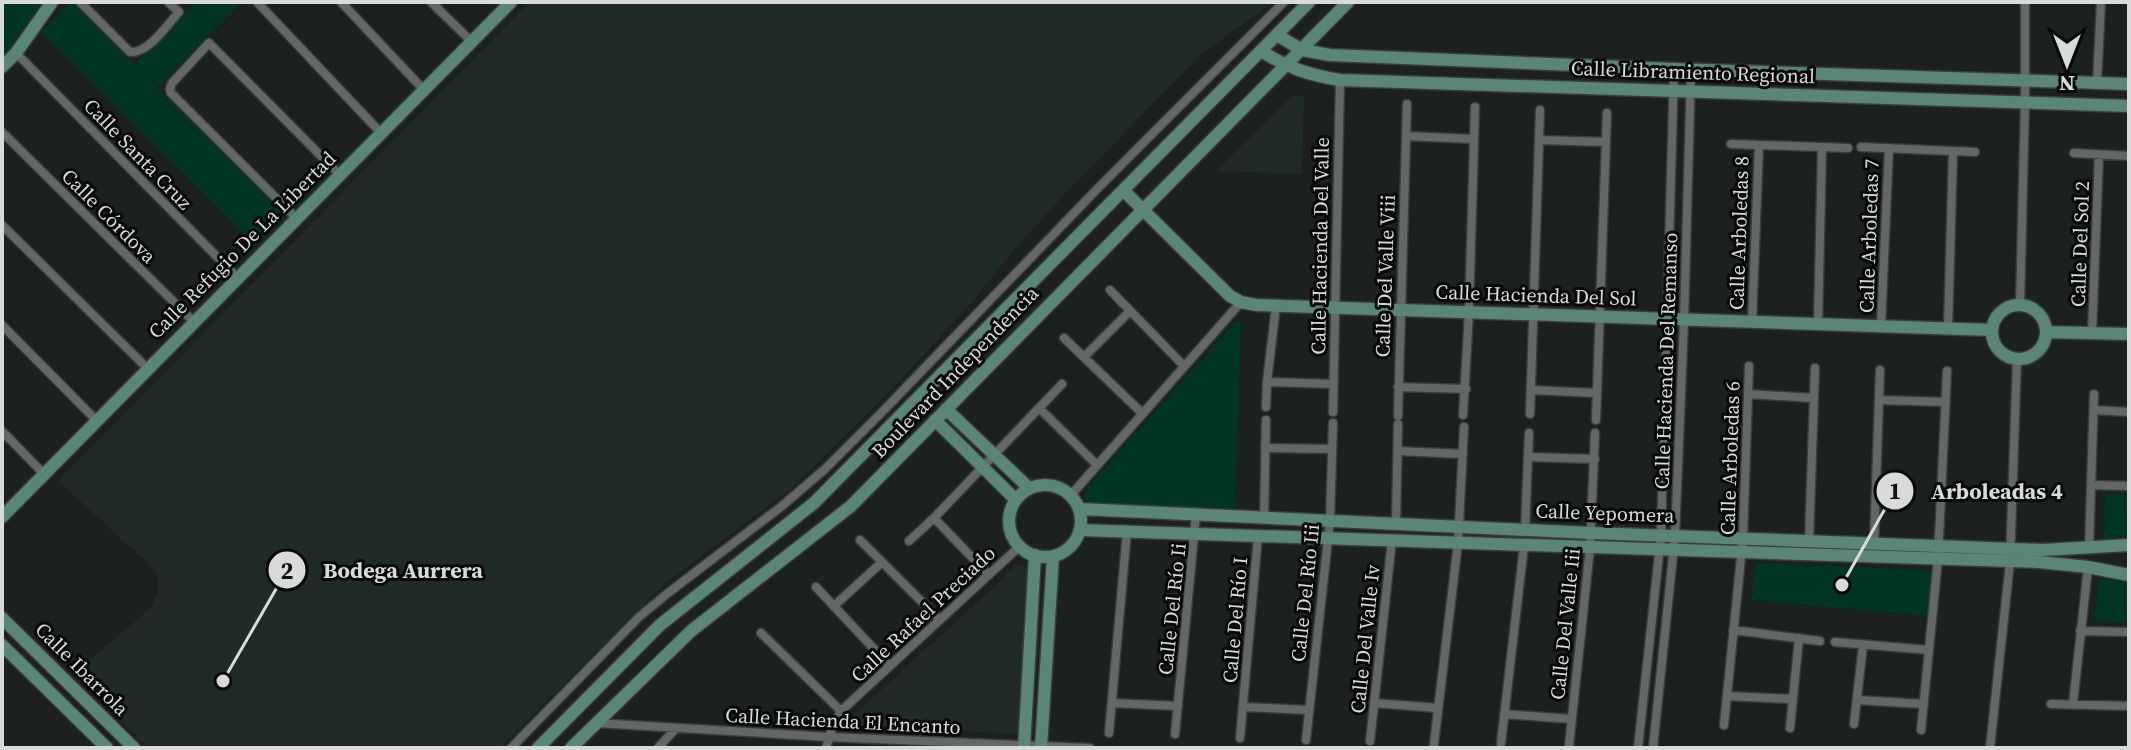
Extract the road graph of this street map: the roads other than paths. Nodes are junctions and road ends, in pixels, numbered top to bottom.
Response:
1 (52, 2) edge
2 (80, 2) edge
3 (168, 2) edge
4 (257, 2) edge
5 (341, 2) edge
6 (431, 2) edge
7 (511, 2) edge
8 (1284, 2) edge
9 (1309, 2) edge
10 (1348, 2) edge
11 (2025, 2) edge
12 (2101, 2) edge
13 (1277, 35) junction
14 (472, 42) junction
15 (1302, 50) junction
16 (1261, 51) junction
17 (16, 53) junction
18 (1286, 66) junction
19 (2, 67) edge
20 (1674, 69) junction
21 (1691, 70) junction
22 (1340, 80) junction
23 (2025, 81) junction
24 (2097, 83) junction
25 (2129, 84) edge
26 (424, 90) junction
27 (1674, 92) junction
28 (1691, 92) junction
29 (2025, 102) junction
30 (1407, 104) dead end
31 (2129, 106) edge
32 (1475, 107) dead end
33 (1540, 110) dead end
34 (1607, 113) dead end
35 (2, 132) edge
36 (381, 133) junction
37 (1406, 136) junction
38 (1473, 139) junction
39 (1540, 140) junction
40 (1605, 142) junction
41 (1731, 144) dead end
42 (1759, 145) junction
43 (1822, 147) junction
44 (1861, 147) dead end
45 (1848, 148) dead end
46 (1889, 148) junction
47 (1953, 151) junction
48 (1975, 152) dead end
49 (2074, 153) dead end
50 (2099, 155) junction
51 (2129, 156) edge
52 (340, 175) junction
53 (1124, 191) junction
54 (1142, 209) junction
55 (297, 219) junction
56 (2, 225) edge
57 (1044, 245) junction
58 (1057, 259) junction
59 (238, 278) junction
60 (1110, 290) dead end
61 (1241, 302) junction
62 (2020, 305) junction
63 (1276, 306) junction
64 (1336, 309) junction
65 (1400, 309) junction
66 (1130, 311) junction
67 (1469, 312) junction
68 (1534, 315) junction
69 (1599, 318) junction
70 (1668, 320) junction
71 (1684, 321) junction
72 (194, 322) junction
73 (1752, 323) junction
74 (1818, 324) junction
75 (2, 325) edge
76 (1881, 325) junction
77 (1948, 328) junction
78 (1992, 330) junction
79 (2046, 332) junction
80 (2092, 333) junction
81 (2129, 334) edge
82 (1064, 338) dead end
83 (1084, 357) junction
84 (2017, 359) junction
85 (1184, 366) junction
86 (1749, 366) dead end
87 (1815, 368) dead end
88 (148, 369) junction
89 (1880, 370) dead end
90 (1947, 371) dead end
91 (1267, 382) junction
92 (1062, 384) dead end
93 (1333, 384) junction
94 (1398, 387) junction
95 (1466, 389) junction
96 (1531, 390) junction
97 (1596, 393) junction
98 (1748, 394) junction
99 (2094, 394) dead end
100 (1813, 398) junction
101 (1879, 400) junction
102 (1946, 402) junction
103 (1266, 407) dead end
104 (1039, 408) junction
105 (946, 409) junction
106 (2094, 410) junction
107 (1333, 412) dead end
108 (2129, 412) edge
109 (1143, 414) junction
110 (1530, 414) dead end
111 (1463, 415) dead end
112 (935, 420) junction
113 (1266, 420) dead end
114 (1596, 420) dead end
115 (97, 421) junction
116 (1333, 423) dead end
117 (1464, 427) dead end
118 (2, 431) edge
119 (1529, 433) dead end
120 (1595, 433) dead end
121 (1265, 448) junction
122 (1332, 449) junction
123 (1398, 451) junction
124 (1463, 454) junction
125 (994, 456) junction
126 (1529, 457) junction
127 (1595, 459) junction
128 (1097, 465) junction
129 (982, 468) junction
130 (44, 474) junction
131 (2091, 485) junction
132 (2129, 486) edge
133 (1029, 488) junction
134 (1071, 495) junction
135 (1016, 500) junction
136 (1080, 509) junction
137 (1196, 515) junction
138 (2, 517) edge
139 (934, 518) junction
140 (1264, 519) junction
141 (1330, 521) junction
142 (1396, 524) junction
143 (1459, 526) junction
144 (1080, 530) junction
145 (1525, 530) junction
146 (1127, 531) junction
147 (1591, 533) junction
148 (1196, 534) junction
149 (1258, 536) junction
150 (1661, 536) junction
151 (1675, 536) junction
152 (1328, 538) junction
153 (860, 540) dead end
154 (1392, 540) junction
155 (909, 541) dead end
156 (1809, 541) junction
157 (1458, 543) junction
158 (1874, 543) junction
159 (1742, 545) junction
160 (1938, 545) junction
161 (2129, 545) edge
162 (1020, 546) junction
163 (1524, 546) junction
164 (1590, 548) junction
165 (2089, 548) junction
166 (1659, 550) junction
167 (1674, 551) junction
168 (1035, 555) junction
169 (2010, 555) junction
170 (1053, 556) junction
171 (1938, 559) junction
172 (882, 562) junction
173 (2088, 567) junction
174 (989, 575) junction
175 (2129, 575) edge
176 (816, 587) dead end
177 (834, 606) junction
178 (2, 618) edge
179 (940, 620) junction
180 (1733, 630) junction
181 (2080, 631) junction
182 (2129, 632) edge
183 (761, 633) dead end
184 (1799, 638) junction
185 (1820, 641) dead end
186 (1835, 642) dead end
187 (2, 645) edge
188 (1863, 645) junction
189 (1929, 650) junction
190 (890, 666) junction
191 (1727, 696) junction
192 (1793, 699) junction
193 (1857, 700) junction
194 (1112, 703) junction
195 (1374, 703) junction
196 (1924, 704) junction
197 (2051, 704) dead end
198 (2073, 704) junction
199 (1178, 706) junction
200 (2129, 706) edge
201 (1243, 707) junction
202 (1438, 708) junction
203 (1309, 710) junction
204 (841, 711) junction
205 (1504, 714) junction
206 (1571, 719) junction
207 (595, 723) junction
208 (1854, 724) dead end
209 (1724, 725) dead end
210 (676, 728) junction
211 (1790, 728) dead end
212 (1921, 730) dead end
213 (1109, 733) dead end
214 (1175, 734) dead end
215 (829, 737) junction
216 (1240, 738) dead end
217 (1306, 740) dead end
218 (1370, 741) dead end
219 (1501, 743) dead end
220 (1434, 744) dead end
221 (1569, 746) dead end
222 (1024, 747) edge
223 (1042, 747) edge
224 (107, 748) edge
225 (134, 748) edge
226 (511, 748) edge
227 (538, 748) edge
228 (571, 748) edge
229 (658, 748) edge
230 (826, 748) edge
231 (1090, 748) edge
232 (1638, 748) edge
233 (1653, 748) edge
234 (1990, 748) edge

1 - 17 street
2 - 3 street
4 - 36 street
5 - 26 street
6 - 14 street
7 - 14 street, Calle Refugio De La Libertad
8 - 57 street
9 - 13 street, Boulevard Independencia
10 - 15 street, Boulevard Independencia
11 - 23 street
12 - 24 street
13 - 15 street, Calle Libramiento Regional
13 - 16 street, Boulevard Independencia
14 - 26 street, Calle Refugio De La Libertad
15 - 18 street, Boulevard Independencia
15 - 20 street, Calle Libramiento Regional
16 - 18 street, Calle Libramiento Regional
16 - 53 street, Boulevard Independencia
17 - 19 street
17 - 59 street, Calle Santa Cruz
18 - 22 street, Calle Libramiento Regional
18 - 54 street, Boulevard Independencia
20 - 21 street, Calle Libramiento Regional
20 - 27 street, Calle Hacienda Del Remanso
21 - 23 street, Calle Libramiento Regional
21 - 28 street, Calle Hacienda Del Remanso
22 - 27 street, Calle Libramiento Regional
22 - 64 street, Calle Hacienda Del Valle
23 - 24 street, Calle Libramiento Regional
23 - 29 street
24 - 25 street, Calle Libramiento Regional
26 - 36 street, Calle Refugio De La Libertad
27 - 28 street, Calle Libramiento Regional
27 - 70 street, Calle Hacienda Del Remanso
28 - 29 street, Calle Libramiento Regional
28 - 71 street, Calle Hacienda Del Remanso
29 - 31 street, Calle Libramiento Regional
29 - 62 street
30 - 37 street, Calle Del Valle Viii
32 - 38 street
33 - 39 street
34 - 40 street
35 - 72 street, Calle Córdova
36 - 52 street, Calle Refugio De La Libertad
37 - 38 street
37 - 65 street, Calle Del Valle Viii
38 - 67 street
39 - 40 street
39 - 68 street
40 - 69 street
41 - 42 street
42 - 43 street
42 - 73 street, Calle Arboledas 8
43 - 45 street
43 - 74 street
44 - 46 street
46 - 47 street
46 - 76 street, Calle Arboledas 7
47 - 48 street
47 - 77 street
49 - 50 street, Calle Del Sol 2
50 - 51 street, Calle Del Sol 2
50 - 80 street, Calle Del Sol 2
52 - 55 street, Calle Refugio De La Libertad
52 - 55 street
53 - 54 street
53 - 58 street, Boulevard Independencia
54 - 61 street
54 - 105 street, Boulevard Independencia
55 - 59 street, Calle Refugio De La Libertad
56 - 88 street
57 - 58 street
57 - 226 street
58 - 227 street, Boulevard Independencia
59 - 72 street, Calle Refugio De La Libertad
60 - 66 street
61 - 63 street, Calle Hacienda Del Sol
61 - 85 street
62 - 78 street
62 - 79 street
63 - 64 street, Calle Hacienda Del Sol
63 - 91 street
64 - 65 street, Calle Hacienda Del Sol
64 - 93 street, Calle Hacienda Del Valle
65 - 67 street, Calle Hacienda Del Sol
65 - 94 street, Calle Del Valle Viii
66 - 83 street
66 - 85 street
67 - 68 street, Calle Hacienda Del Sol
67 - 95 street
68 - 69 street, Calle Hacienda Del Sol
68 - 96 street
69 - 70 street, Calle Hacienda Del Sol
69 - 97 street
70 - 71 street, Calle Hacienda Del Sol
70 - 150 street, Calle Hacienda Del Remanso
71 - 73 street, Calle Hacienda Del Sol
71 - 151 street, Calle Hacienda Del Remanso
72 - 88 street, Calle Refugio De La Libertad
73 - 74 street, Calle Hacienda Del Sol
74 - 76 street, Calle Hacienda Del Sol
75 - 115 street
76 - 77 street, Calle Hacienda Del Sol
77 - 78 street, Calle Hacienda Del Sol
78 - 84 street
79 - 80 street
79 - 84 street
80 - 81 street
82 - 83 street
83 - 109 street
84 - 169 street
85 - 109 street
86 - 98 street, Calle Arboledas 6
87 - 100 street
88 - 115 street, Calle Refugio De La Libertad
89 - 101 street
90 - 102 street
91 - 93 street
91 - 103 street
92 - 104 street
93 - 107 street, Calle Hacienda Del Valle
94 - 95 street
94 - 123 street, Calle Del Valle Viii
95 - 111 street
96 - 97 street
96 - 110 street
97 - 114 street
98 - 100 street
98 - 159 street, Calle Arboledas 6
99 - 106 street
100 - 156 street
101 - 102 street
101 - 158 street
102 - 160 street
104 - 125 street
104 - 128 street
105 - 112 street, Boulevard Independencia
105 - 125 street
106 - 108 street
106 - 131 street
109 - 128 street
112 - 129 street
112 - 207 street, Boulevard Independencia
113 - 121 street
115 - 130 street, Calle Refugio De La Libertad
116 - 122 street, Calle Del Río Iii
117 - 124 street
118 - 130 street
119 - 126 street
120 - 127 street, Calle Del Valle Iii
121 - 122 street
121 - 140 street
122 - 141 street, Calle Del Río Iii
123 - 124 street
123 - 142 street
124 - 143 street
125 - 129 street
125 - 133 street
126 - 127 street
126 - 145 street
127 - 147 street, Calle Del Valle Iii
128 - 134 street
129 - 135 street
129 - 139 street
130 - 138 street, Calle Refugio De La Libertad
131 - 132 street
131 - 165 street
133 - 134 street
133 - 135 street
134 - 136 street
135 - 162 street
136 - 137 street, Calle Yepomera
136 - 144 street
137 - 140 street, Calle Yepomera
137 - 148 street, Calle Del Río Ii
139 - 155 street
139 - 174 street
140 - 141 street, Calle Yepomera
141 - 142 street, Calle Yepomera
141 - 152 street, Calle Del Río Iii
142 - 143 street, Calle Yepomera
143 - 145 street, Calle Yepomera
143 - 157 street
144 - 146 street, Calle Yepomera
144 - 170 street
145 - 147 street, Calle Yepomera
146 - 148 street, Calle Yepomera
146 - 194 street
147 - 150 street, Calle Yepomera
147 - 164 street, Calle Del Valle Iii
148 - 149 street, Calle Yepomera
148 - 199 street, Calle Del Río Ii
149 - 152 street, Calle Yepomera
149 - 201 street, Calle Del Río I
150 - 151 street, Calle Yepomera
150 - 166 street, Calle Hacienda Del Remanso
151 - 159 street, Calle Yepomera
151 - 167 street, Calle Hacienda Del Remanso
152 - 154 street, Calle Yepomera
152 - 203 street, Calle Del Río Iii
153 - 172 street
154 - 157 street, Calle Yepomera
154 - 195 street, Calle Del Valle Iv
156 - 158 street, Calle Yepomera
156 - 159 street, Calle Yepomera
157 - 163 street, Calle Yepomera
157 - 202 street
158 - 160 street, Calle Yepomera
159 - 167 street, Calle Yepomera
159 - 171 street, Calle Yepomera
159 - 180 street, Calle Arboledas 6
160 - 169 street, Calle Yepomera
160 - 171 street
161 - 165 street, Calle Yepomera
162 - 168 street
162 - 174 street, Calle Rafael Preciado
163 - 164 street, Calle Yepomera
163 - 205 street
164 - 166 street, Calle Yepomera
164 - 206 street, Calle Del Valle Iii
165 - 169 street, Calle Yepomera
166 - 167 street, Calle Yepomera
166 - 232 street, Calle Hacienda Del Remanso
167 - 233 street, Calle Hacienda Del Remanso
168 - 170 street
168 - 222 street
169 - 171 street, Calle Yepomera
169 - 173 street, Calle Yepomera
169 - 234 street
170 - 223 street
171 - 189 street
172 - 177 street
172 - 179 street
173 - 175 street, Calle Yepomera
173 - 181 street
174 - 179 street, Calle Rafael Preciado
176 - 177 street
177 - 190 street
178 - 225 street, Calle Ibarrola
179 - 190 street, Calle Rafael Preciado
180 - 184 street
180 - 191 street, Calle Arboledas 6
181 - 182 street
181 - 198 street
183 - 204 street
184 - 185 street
184 - 192 street
186 - 188 street
187 - 224 street, Calle Ibarrola
188 - 189 street
188 - 193 street
189 - 196 street
190 - 204 street, Calle Rafael Preciado
191 - 192 street
191 - 209 street, Calle Arboledas 6
192 - 211 street
193 - 196 street
193 - 208 street
194 - 199 street, Calle Del Río Ii
194 - 213 street
195 - 202 street
195 - 218 street, Calle Del Valle Iv
196 - 212 street
197 - 198 street
198 - 200 street
199 - 214 street, Calle Del Río Ii
201 - 203 street, Calle Del Río I
201 - 216 street, Calle Del Río I
202 - 220 street
203 - 217 street, Calle Del Río Iii
204 - 215 street, Calle Rafael Preciado
205 - 206 street
205 - 219 street
206 - 221 street, Calle Del Valle Iii
207 - 210 street, Calle Hacienda El Encanto
207 - 228 street, Boulevard Independencia
210 - 215 street, Calle Hacienda El Encanto
210 - 229 street
215 - 222 street, Calle Hacienda El Encanto
215 - 230 street, Calle Rafael Preciado
222 - 223 street, Calle Hacienda El Encanto
223 - 231 street, Calle Hacienda El Encanto

